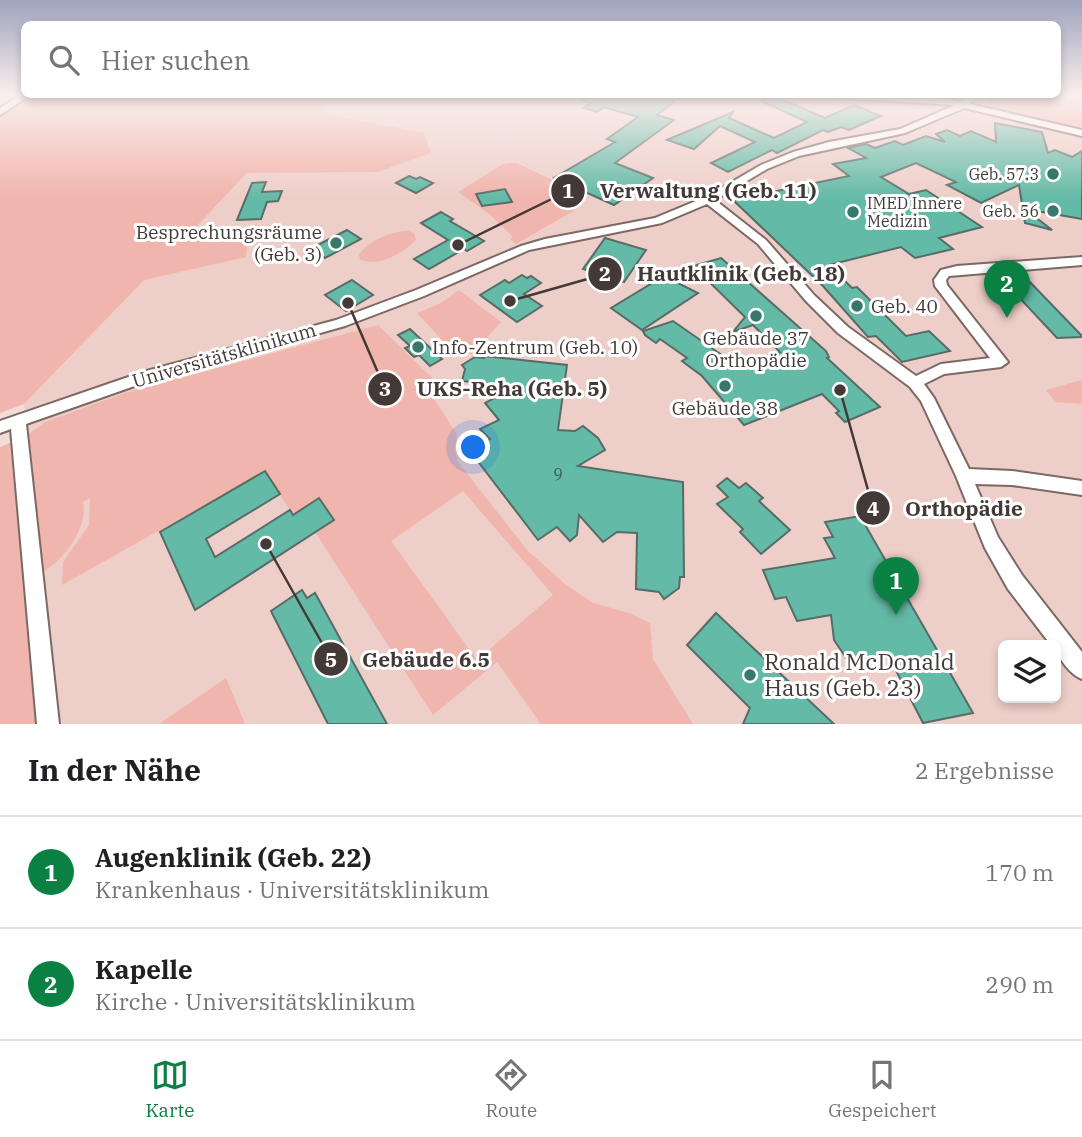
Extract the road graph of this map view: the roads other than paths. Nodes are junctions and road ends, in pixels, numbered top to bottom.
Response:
1 (904, 130) edge
2 (708, 200) junction
3 (1082, 261) edge
4 (915, 383) junction
5 (9, 423) edge
6 (964, 476) junction
7 (1082, 488) edge
8 (1082, 669) edge
9 (48, 724) edge

1 - 2 street, Universitätsklinikum
2 - 4 street
2 - 5 street, Universitätsklinikum
3 - 4 street
4 - 6 street
5 - 9 street
6 - 7 street
6 - 8 street

